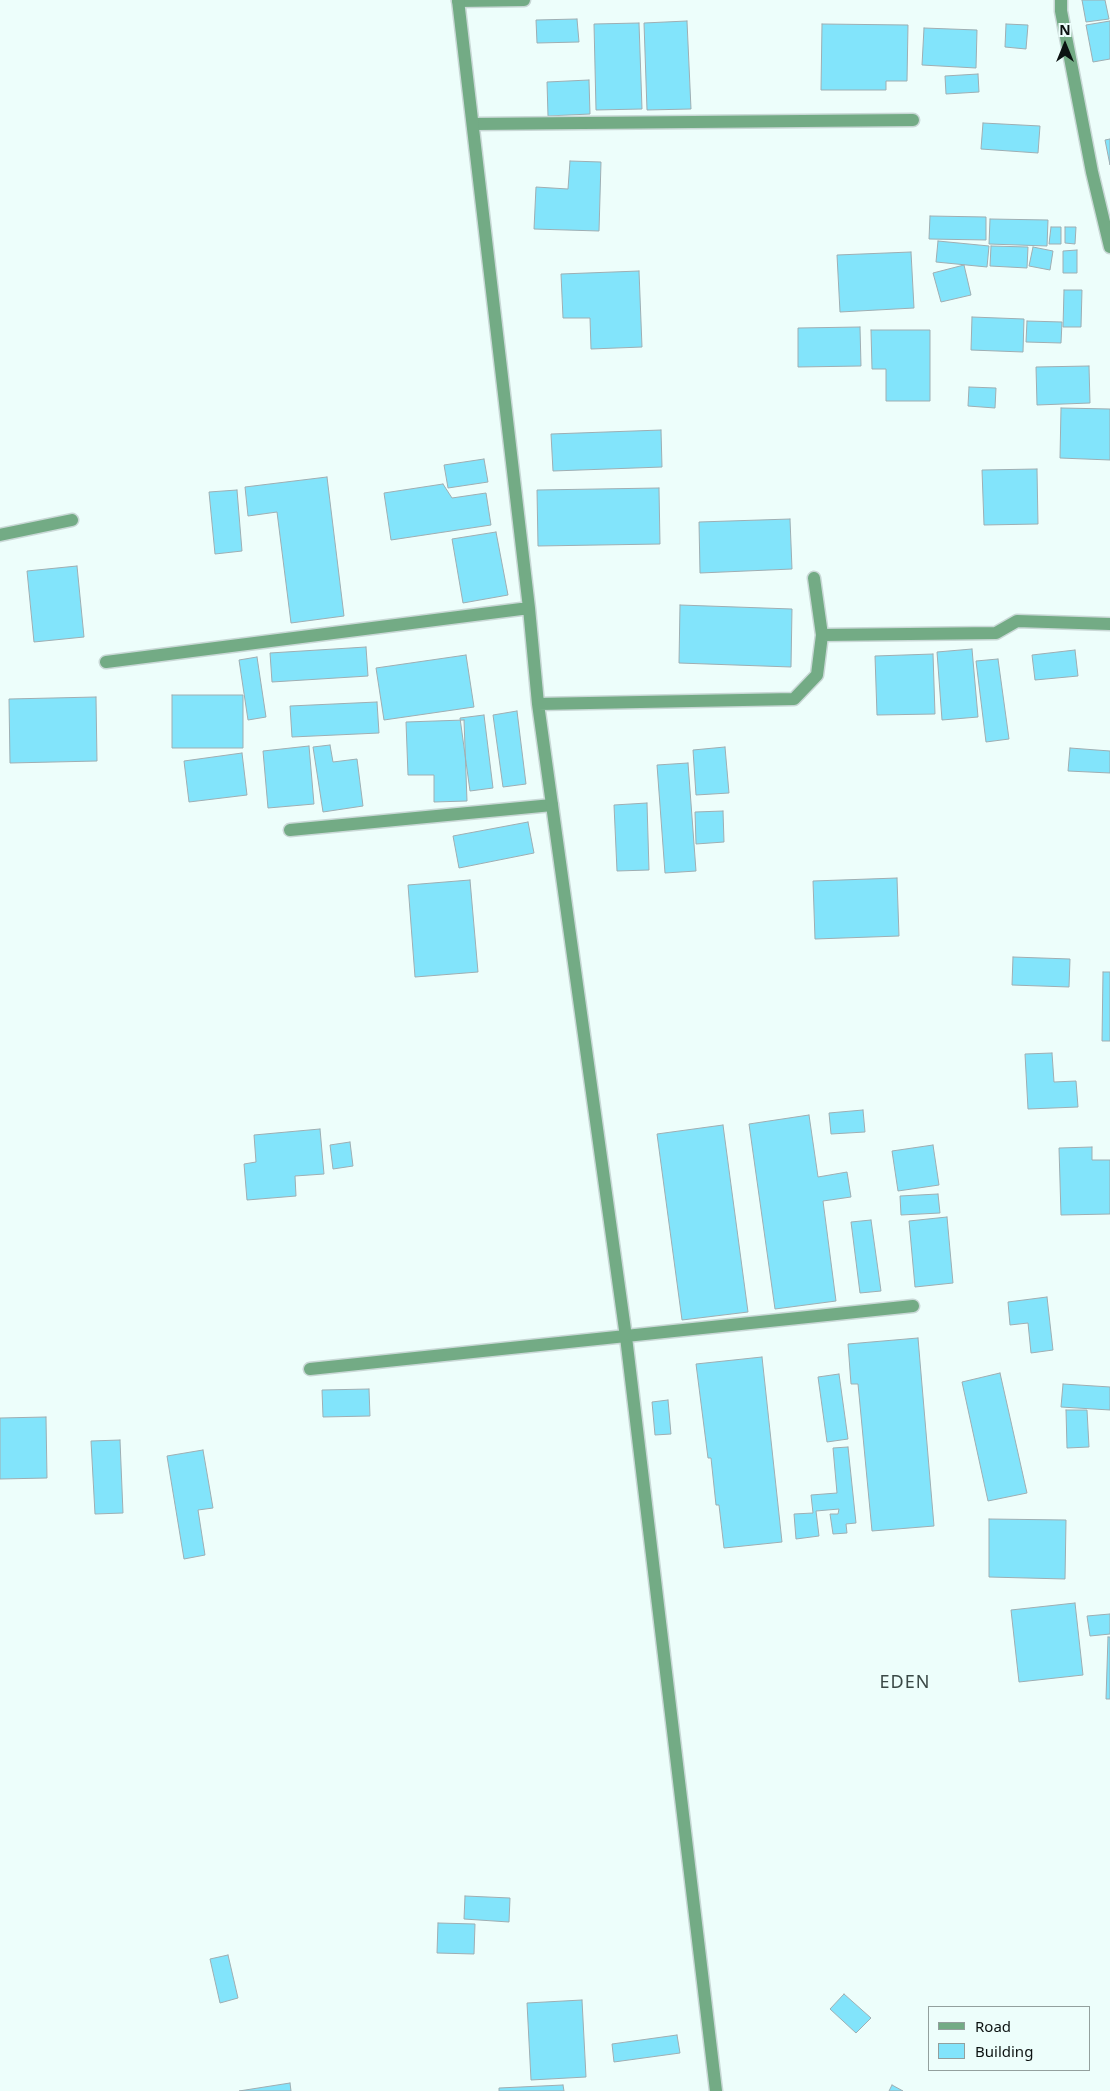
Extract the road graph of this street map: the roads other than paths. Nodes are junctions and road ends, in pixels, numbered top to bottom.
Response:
1 (458, 0) edge
2 (524, 0) edge
3 (1061, 0) edge
4 (913, 120) dead end
5 (473, 124) junction
6 (1110, 247) edge
7 (72, 520) dead end
8 (0, 535) edge
9 (814, 578) dead end
10 (529, 608) junction
11 (1110, 624) edge
12 (822, 635) junction
13 (106, 662) dead end
14 (538, 704) junction
15 (552, 805) junction
16 (290, 830) dead end
17 (913, 1306) dead end
18 (626, 1337) junction
19 (310, 1369) dead end
20 (716, 2091) edge

1 - 2 street
1 - 5 street
3 - 6 street
4 - 5 street
5 - 10 street
7 - 8 street
9 - 12 street
10 - 13 street
10 - 14 street
11 - 12 street
12 - 14 street
14 - 15 street
15 - 16 street
15 - 18 street
17 - 18 street
18 - 19 street
18 - 20 street

